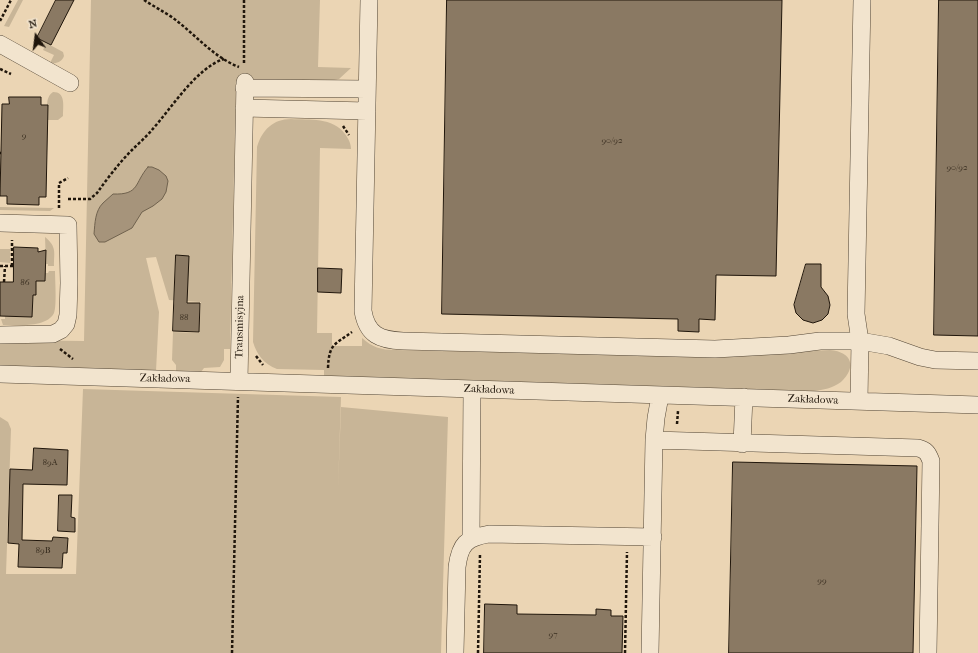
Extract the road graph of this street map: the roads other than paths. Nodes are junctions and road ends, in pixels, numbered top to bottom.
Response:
1 (370, 0) edge
2 (862, 0) edge
3 (0, 44) edge
4 (70, 83) dead end
5 (367, 89) junction
6 (244, 108) junction
7 (367, 111) junction
8 (6, 224) edge
9 (0, 334) edge
10 (860, 341) junction
11 (978, 361) edge
12 (0, 374) edge
13 (239, 381) junction
14 (472, 390) junction
15 (660, 396) junction
16 (744, 397) junction
17 (859, 402) junction
18 (978, 405) edge
19 (654, 440) junction
20 (742, 444) junction
21 (653, 537) junction
22 (475, 544) junction
23 (455, 653) edge
24 (650, 653) edge
25 (928, 653) edge

1 - 5 street
2 - 10 street
3 - 4 street
5 - 6 street, Transmisyjna
5 - 7 street
6 - 7 street
6 - 13 street, Transmisyjna
7 - 10 street
8 - 9 street
10 - 11 street
10 - 17 street
12 - 13 street, Zakładowa
13 - 14 street, Zakładowa
14 - 15 street, Zakładowa
14 - 22 street
15 - 16 street, Zakładowa
15 - 19 street
16 - 17 street, Zakładowa
16 - 20 street
17 - 18 street, Zakładowa
19 - 20 street
19 - 21 street
20 - 25 street
21 - 22 street
21 - 24 street
22 - 23 street

